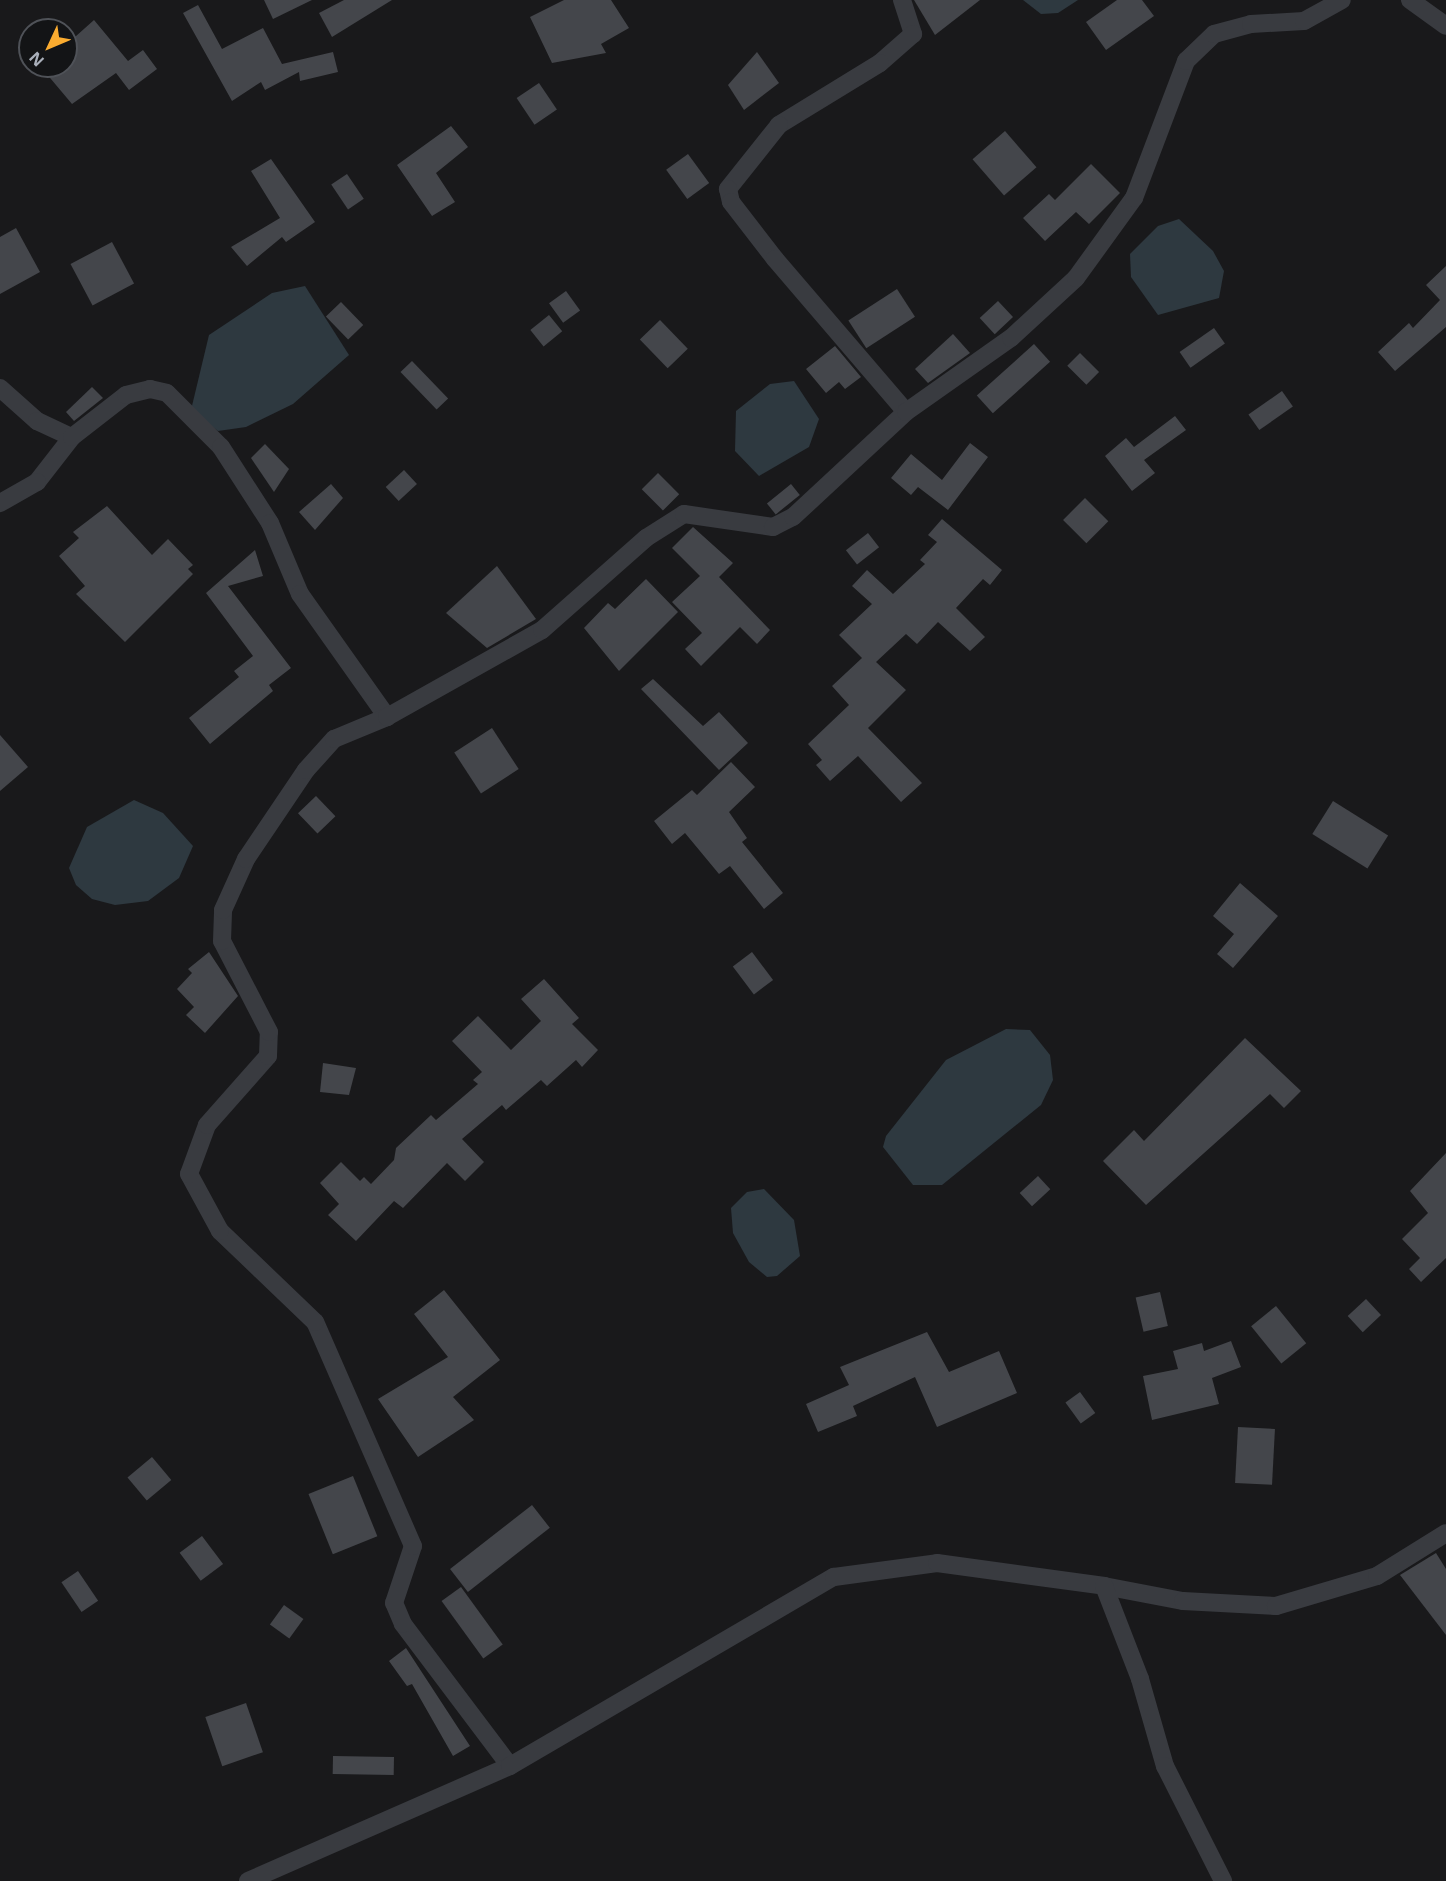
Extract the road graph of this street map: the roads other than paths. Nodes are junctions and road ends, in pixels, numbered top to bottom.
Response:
1 (902, 0) edge
2 (1342, 0) edge
3 (1410, 0) edge
4 (1446, 27) edge
5 (0, 388) edge
6 (906, 412) junction
7 (72, 437) junction
8 (0, 503) edge
9 (387, 717) junction
10 (1446, 1533) edge
11 (1104, 1586) junction
12 (510, 1766) junction
13 (248, 1881) edge
14 (1223, 1881) edge

1 - 6 street
2 - 6 street
3 - 4 street
5 - 7 street
6 - 9 street
7 - 8 street
7 - 9 street
9 - 12 street
10 - 11 street
11 - 12 street
11 - 14 street
12 - 13 street

